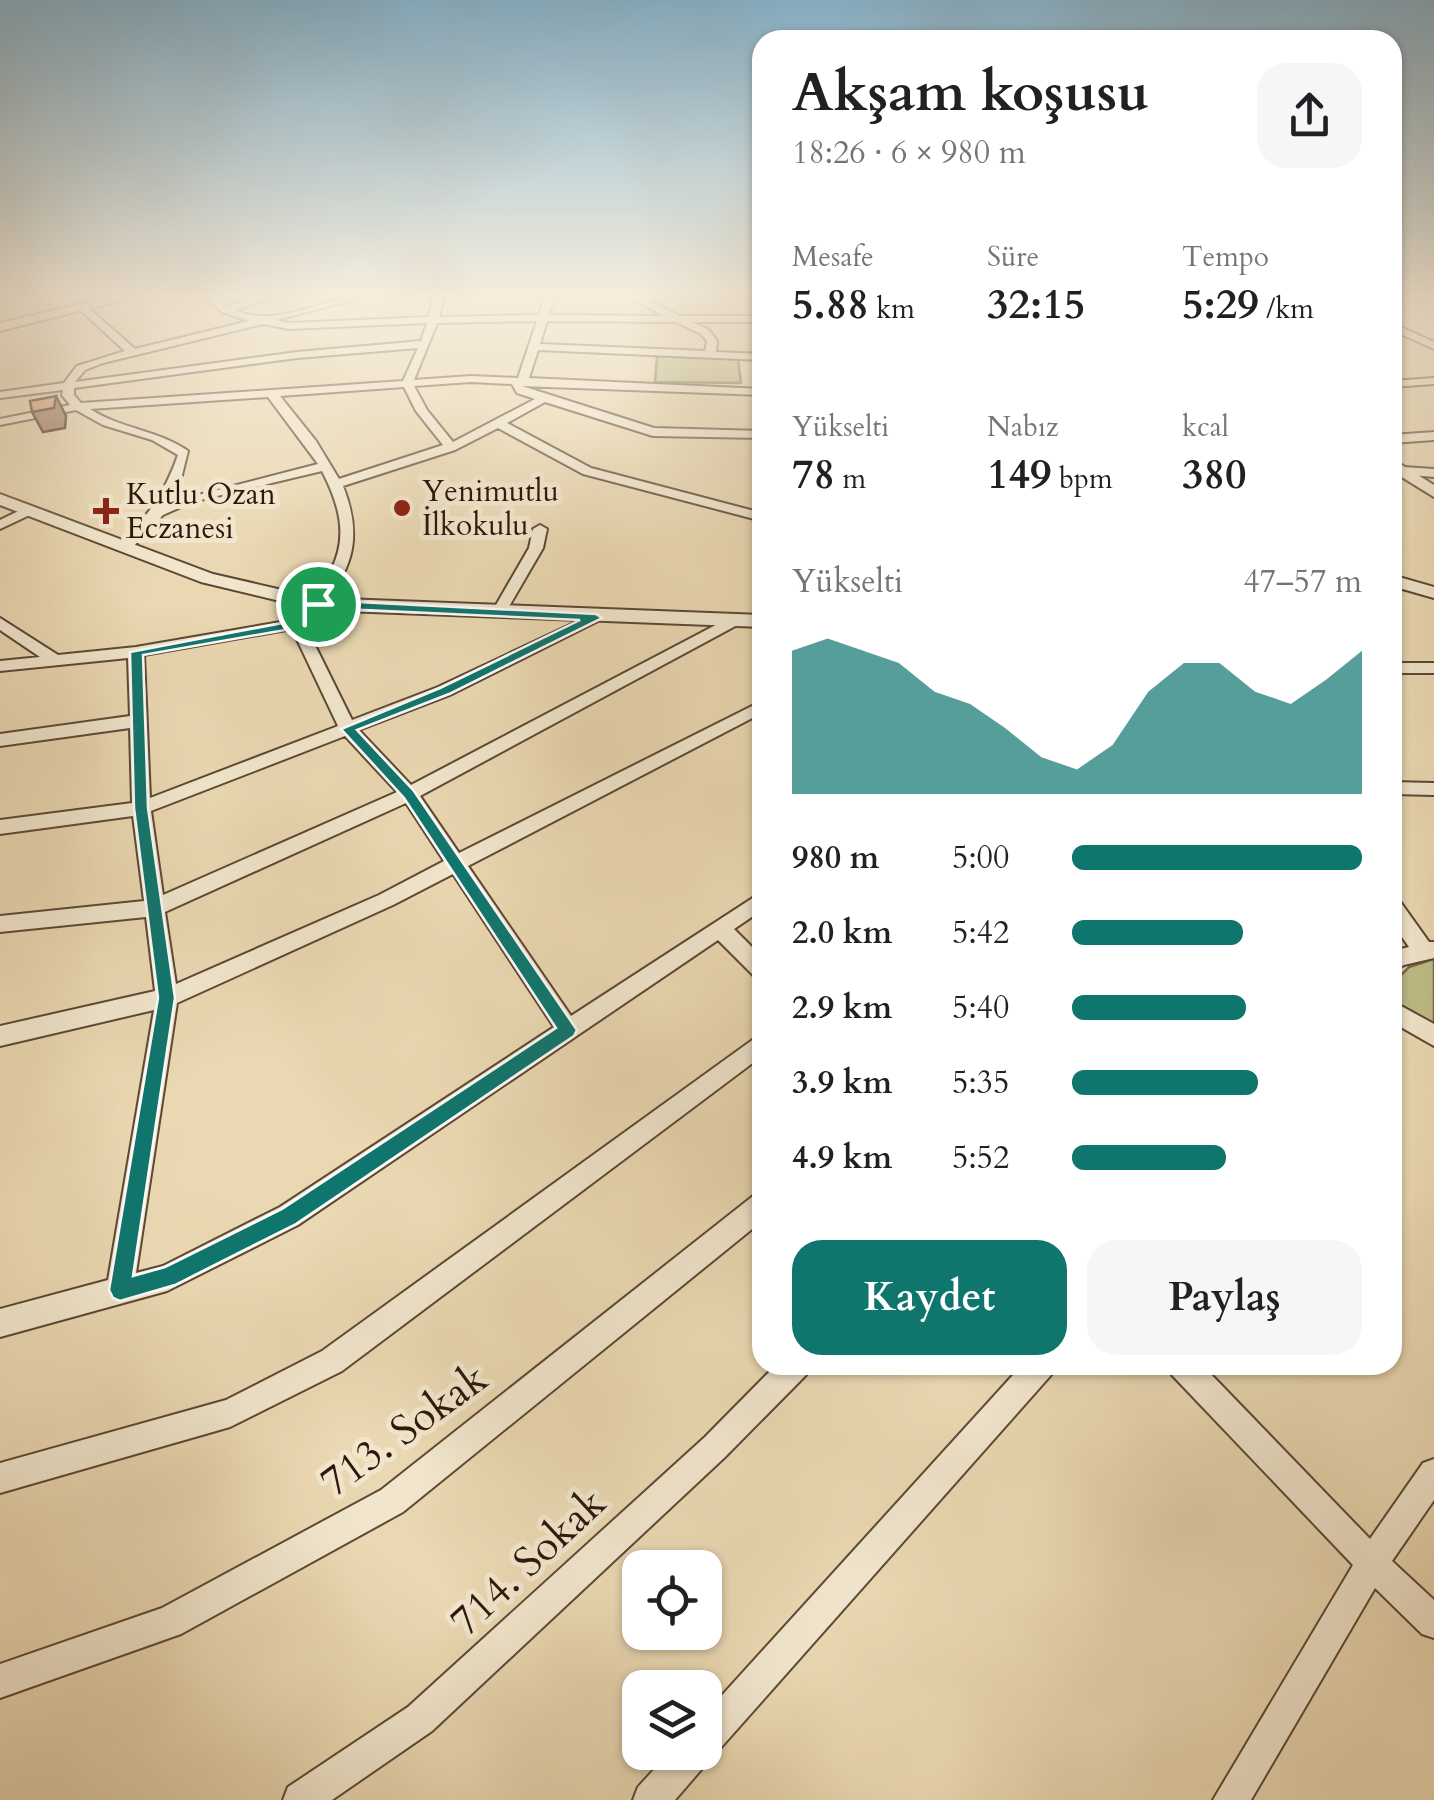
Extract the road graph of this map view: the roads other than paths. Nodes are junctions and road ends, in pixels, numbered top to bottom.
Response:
1 (73, 379) edge
2 (102, 379) edge
3 (409, 379) edge
4 (523, 380) junction
5 (1434, 380) edge
6 (70, 383) junction
7 (407, 383) junction
8 (1402, 383) edge
9 (752, 391) edge
10 (271, 393) junction
11 (0, 395) edge
12 (543, 399) junction
13 (76, 407) junction
14 (2, 422) edge
15 (497, 422) junction
16 (752, 434) edge
17 (1434, 436) edge
18 (1402, 438) edge
19 (450, 448) junction
20 (323, 467) junction
21 (1402, 468) edge
22 (1402, 470) edge
23 (1434, 473) edge
24 (337, 484) junction
25 (1434, 492) edge
26 (0, 498) edge
27 (29, 510) junction
28 (158, 512) junction
29 (752, 514) edge
30 (0, 525) edge
31 (540, 529) dead end
32 (125, 547) junction
33 (1402, 583) edge
34 (1434, 594) edge
35 (318, 604) junction
36 (499, 612) junction
37 (596, 618) junction
38 (736, 620) junction
39 (752, 621) edge
40 (0, 623) edge
41 (297, 624) junction
42 (136, 652) junction
43 (54, 660) junction
44 (0, 666) edge
45 (1402, 668) edge
46 (1434, 668) edge
47 (752, 711) edge
48 (137, 721) junction
49 (348, 729) junction
50 (0, 740) edge
51 (1402, 788) edge
52 (1434, 789) edge
53 (409, 794) junction
54 (141, 808) junction
55 (0, 827) edge
56 (454, 865) junction
57 (752, 907) edge
58 (154, 908) junction
59 (1402, 918) edge
60 (0, 924) edge
61 (720, 929) junction
62 (1429, 951) edge
63 (1402, 957) edge
64 (752, 960) edge
65 (166, 998) junction
66 (1402, 1016) edge
67 (568, 1030) junction
68 (0, 1036) edge
69 (1434, 1036) edge
70 (752, 1050) edge
71 (752, 1213) edge
72 (120, 1290) junction
73 (0, 1323) edge
74 (786, 1375) edge
75 (1032, 1375) edge
76 (1192, 1375) edge
77 (1434, 1475) edge
78 (0, 1478) edge
79 (1372, 1563) junction
80 (1434, 1622) edge
81 (0, 1680) edge
82 (722, 1721) edge
83 (678, 1770) edge
84 (301, 1800) edge
85 (652, 1800) edge
86 (1231, 1800) edge

1 - 6 street
2 - 6 street
3 - 7 street
4 - 7 street
4 - 9 street
4 - 12 street
5 - 8 street
6 - 11 street
6 - 13 street
7 - 10 street
7 - 19 street
10 - 13 street
10 - 20 street
12 - 15 street
12 - 16 street
13 - 14 street
13 - 28 street
15 - 19 street
15 - 29 street
17 - 18 street
19 - 24 street
20 - 24 street
20 - 28 street
21 - 23 street
22 - 25 street
24 - 35 street
26 - 27 street
27 - 30 street
27 - 32 street
28 - 32 street
31 - 36 street
32 - 35 street
33 - 34 street
35 - 36 street
35 - 41 street
36 - 37 street
37 - 38 street
37 - 49 street
38 - 39 street
38 - 53 street
40 - 43 street
41 - 42 street
41 - 49 street
42 - 43 street
42 - 48 street
43 - 44 street
45 - 46 street
47 - 56 street
48 - 50 street
48 - 54 street
49 - 53 street
49 - 54 street
51 - 52 street
53 - 56 street
53 - 58 street
54 - 55 street
54 - 58 street
56 - 65 street
56 - 67 street
57 - 61 street
58 - 60 street
58 - 65 street
59 - 62 street
61 - 64 street
61 - 67 street
62 - 63 street
65 - 68 street
65 - 72 street
66 - 69 street
67 - 72 street
70 - 78 street
71 - 81 street, 713. Sokak
72 - 73 street
74 - 84 street, 714. Sokak
75 - 82 street
76 - 79 street
77 - 79 street
79 - 80 street
79 - 86 street
83 - 85 street

